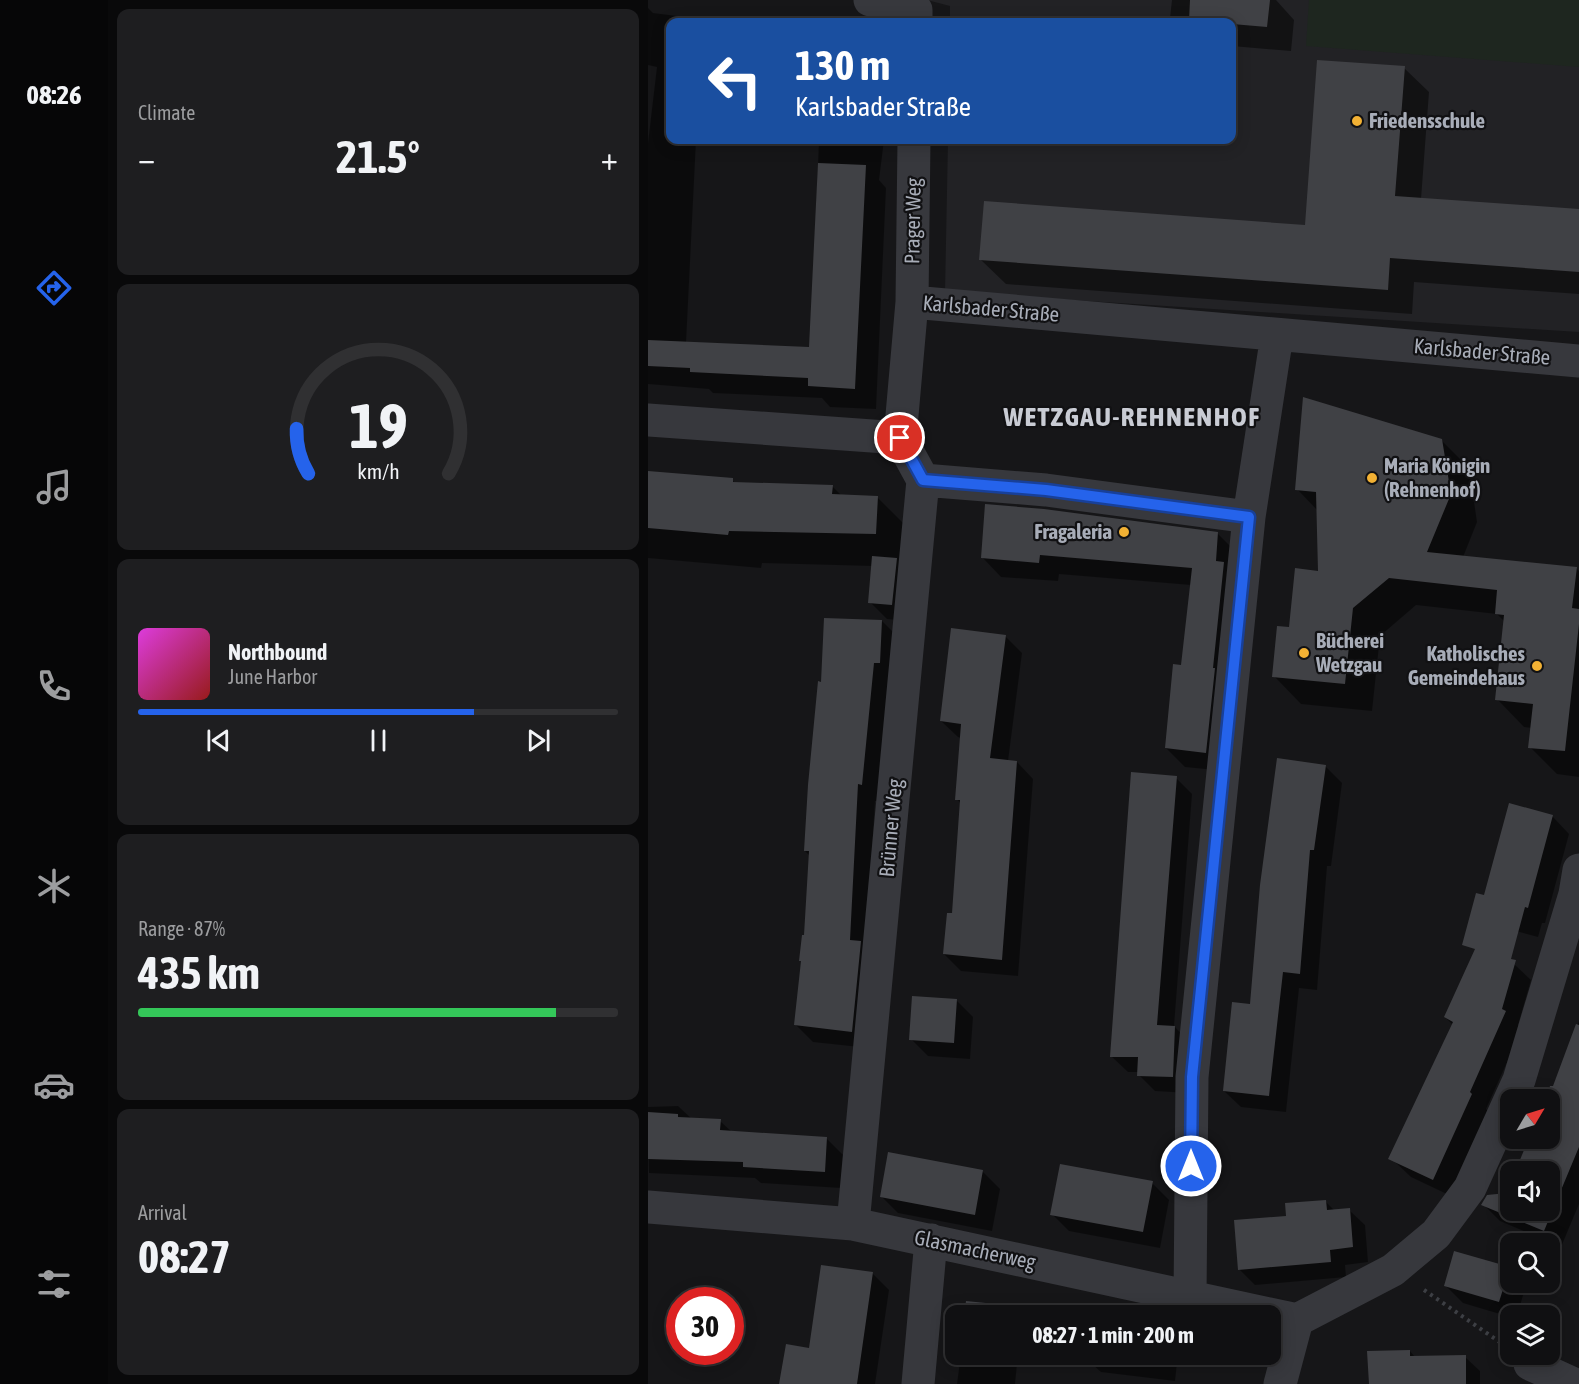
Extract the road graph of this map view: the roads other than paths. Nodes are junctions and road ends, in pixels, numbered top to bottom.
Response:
1 (870, 0) edge
2 (916, 18) edge
3 (914, 144) edge
4 (912, 302) junction
5 (1277, 335) junction
6 (1579, 361) edge
7 (648, 420) edge
8 (900, 438) junction
9 (923, 480) junction
10 (1249, 517) junction
11 (1579, 870) edge
12 (648, 1207) edge
13 (853, 1224) junction
14 (931, 1240) junction
15 (1190, 1298) junction
16 (1297, 1320) junction
17 (1536, 1365) edge
18 (918, 1384) edge
19 (1280, 1384) edge
20 (1574, 1384) edge

1 - 2 street
3 - 4 street, Prager Weg
4 - 5 street, Karlsbader Straße
4 - 8 street, Karlsbader Straße
5 - 6 street, Karlsbader Straße
5 - 10 street
7 - 8 street
8 - 9 street
9 - 10 street
9 - 13 street, Brünner Weg
10 - 15 street
11 - 16 street
12 - 13 street, Glasmacherweg
13 - 14 street, Glasmacherweg
14 - 15 street, Glasmacherweg
14 - 18 street
15 - 16 street, Glasmacherweg
16 - 19 street
17 - 20 street

